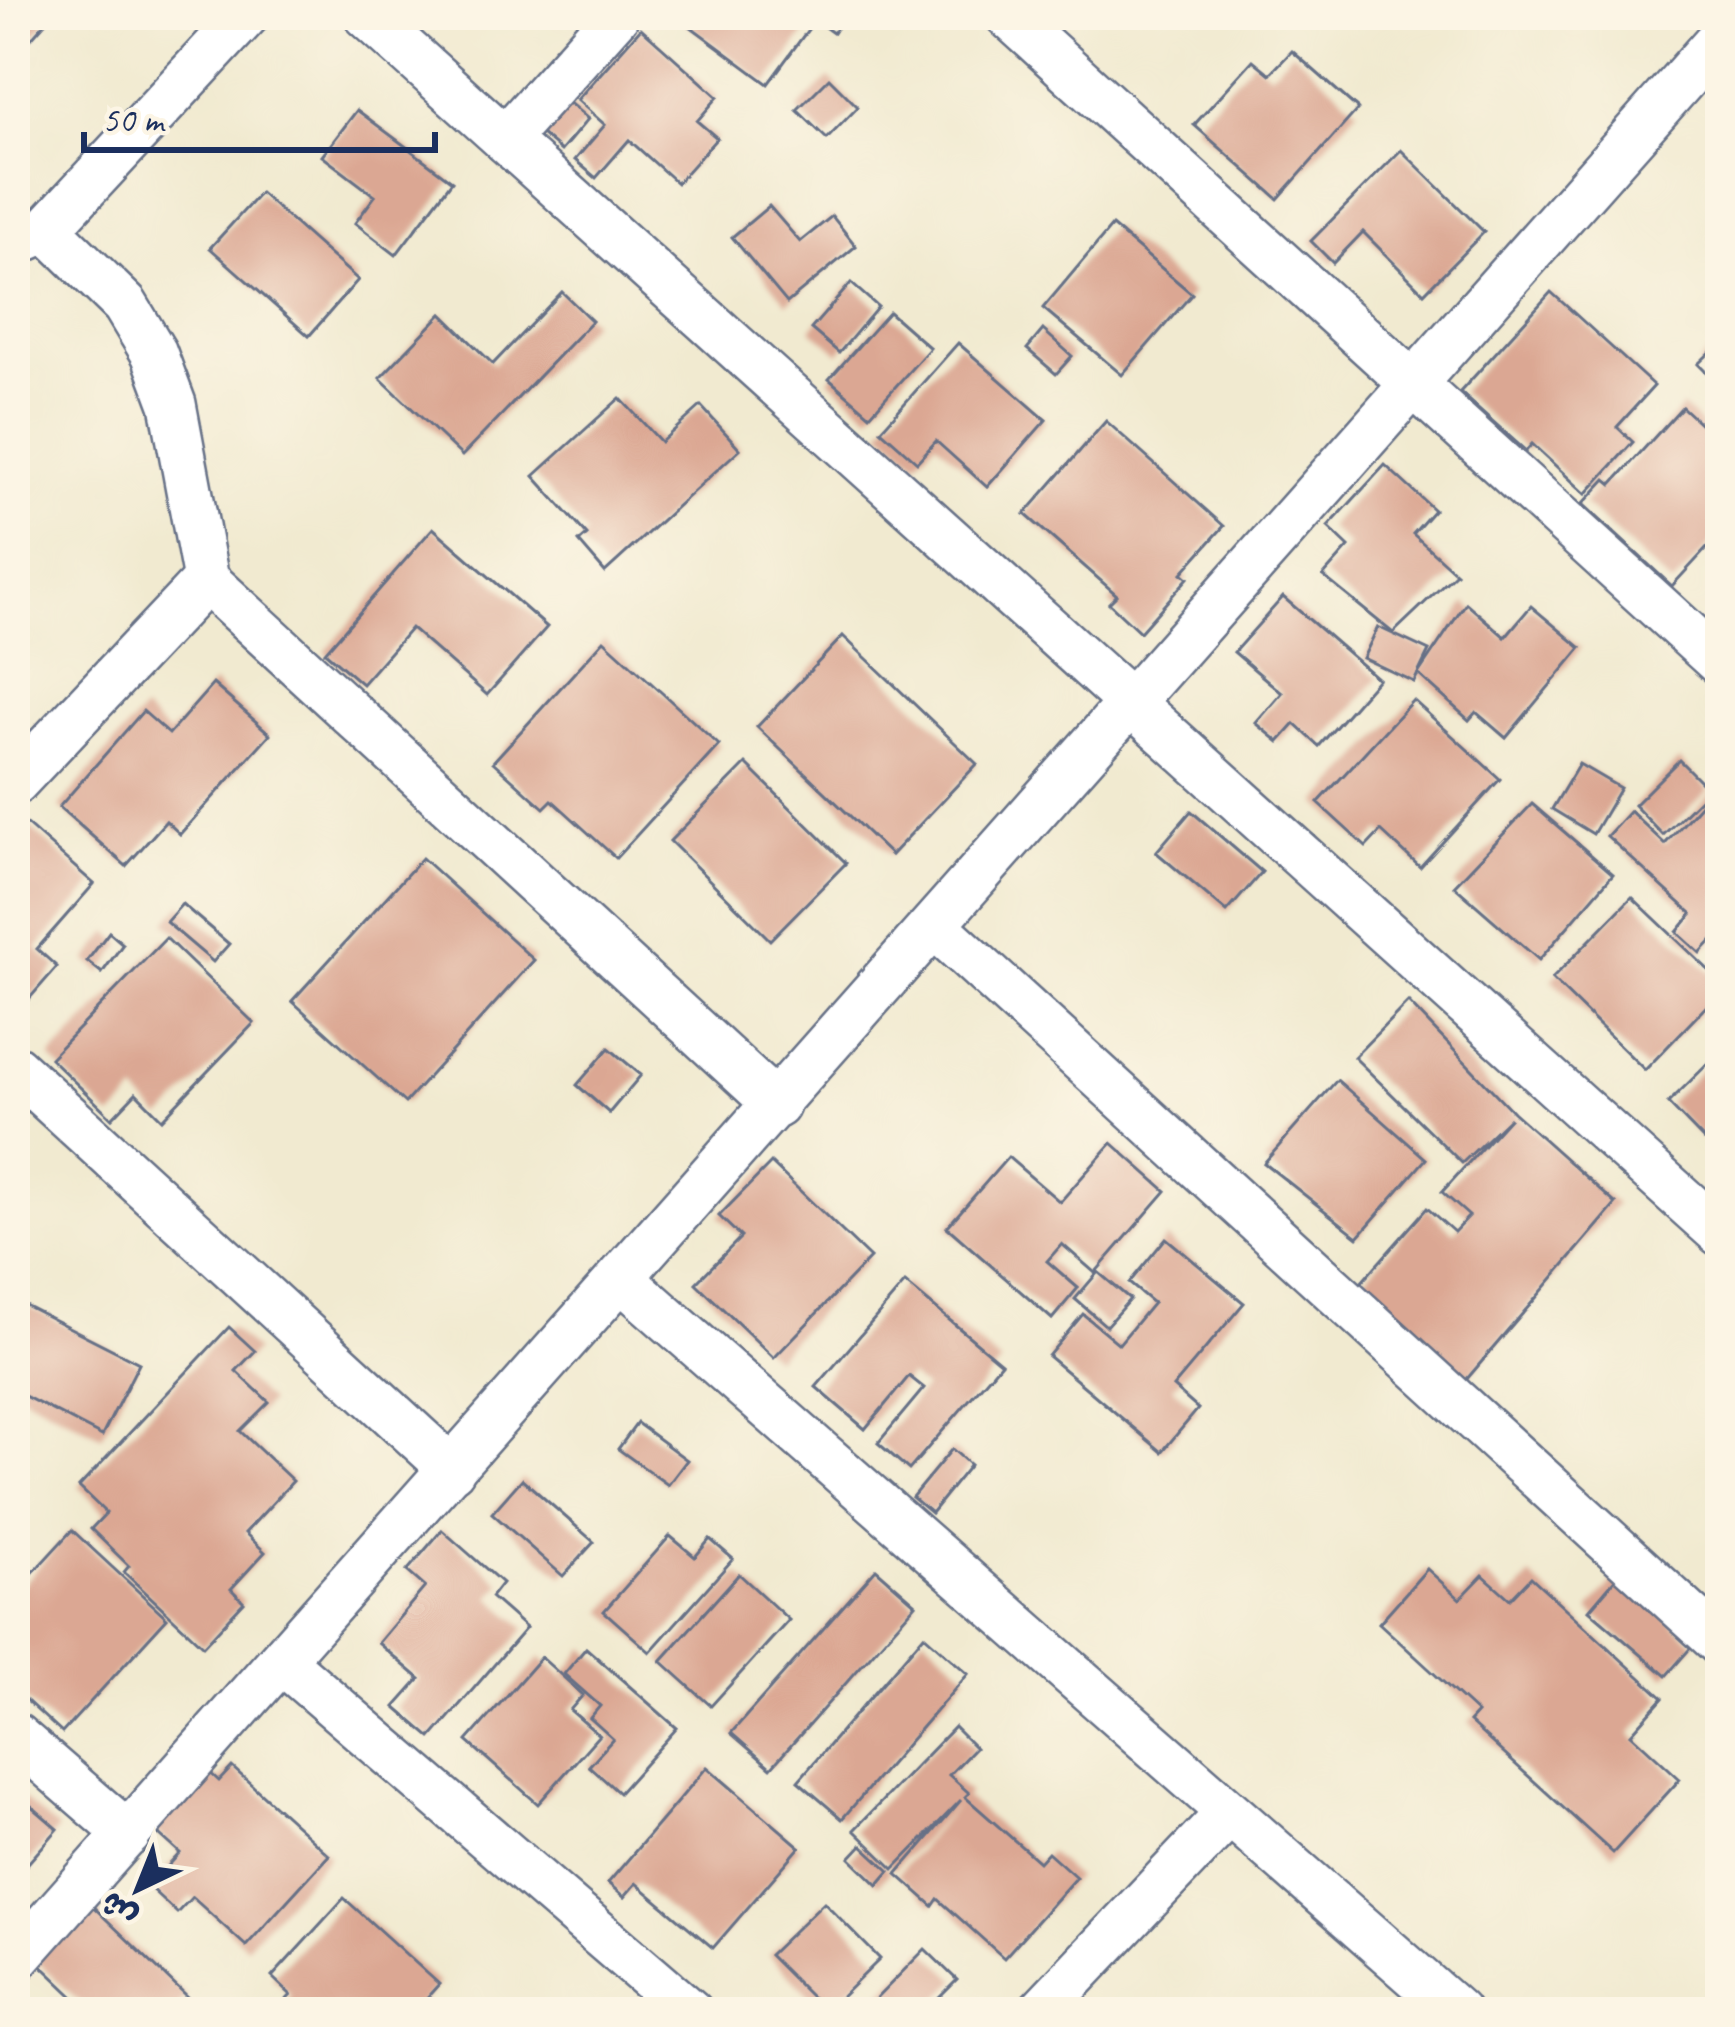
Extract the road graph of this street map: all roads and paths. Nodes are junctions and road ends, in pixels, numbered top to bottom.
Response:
1 (246, 15) edge
2 (367, 15) edge
3 (616, 15) edge
4 (1008, 15) edge
5 (1720, 38) edge
6 (505, 139) junction
7 (31, 236) edge
8 (1412, 388) junction
9 (206, 580) junction
10 (1720, 663) edge
11 (1134, 705) junction
12 (15, 782) edge
13 (936, 927) junction
14 (15, 1068) edge
15 (777, 1106) junction
16 (1720, 1233) edge
17 (622, 1279) junction
18 (452, 1469) junction
19 (1720, 1643) edge
20 (282, 1660) junction
21 (15, 1736) edge
22 (1229, 1813) junction
23 (128, 1834) junction
24 (15, 1960) edge
25 (690, 2012) edge
26 (1040, 2012) edge
27 (1457, 2012) edge

1 - 7 street
2 - 6 street
3 - 6 street
4 - 8 street
5 - 8 street
6 - 11 street
7 - 9 street
8 - 10 street
8 - 11 street
9 - 12 street
9 - 15 street
11 - 13 street
11 - 16 street
13 - 15 street
13 - 19 street
14 - 18 street
15 - 17 street
17 - 18 street
17 - 22 street
18 - 20 street
20 - 23 street
20 - 25 street
21 - 23 street
22 - 26 street
22 - 27 street
23 - 24 street

